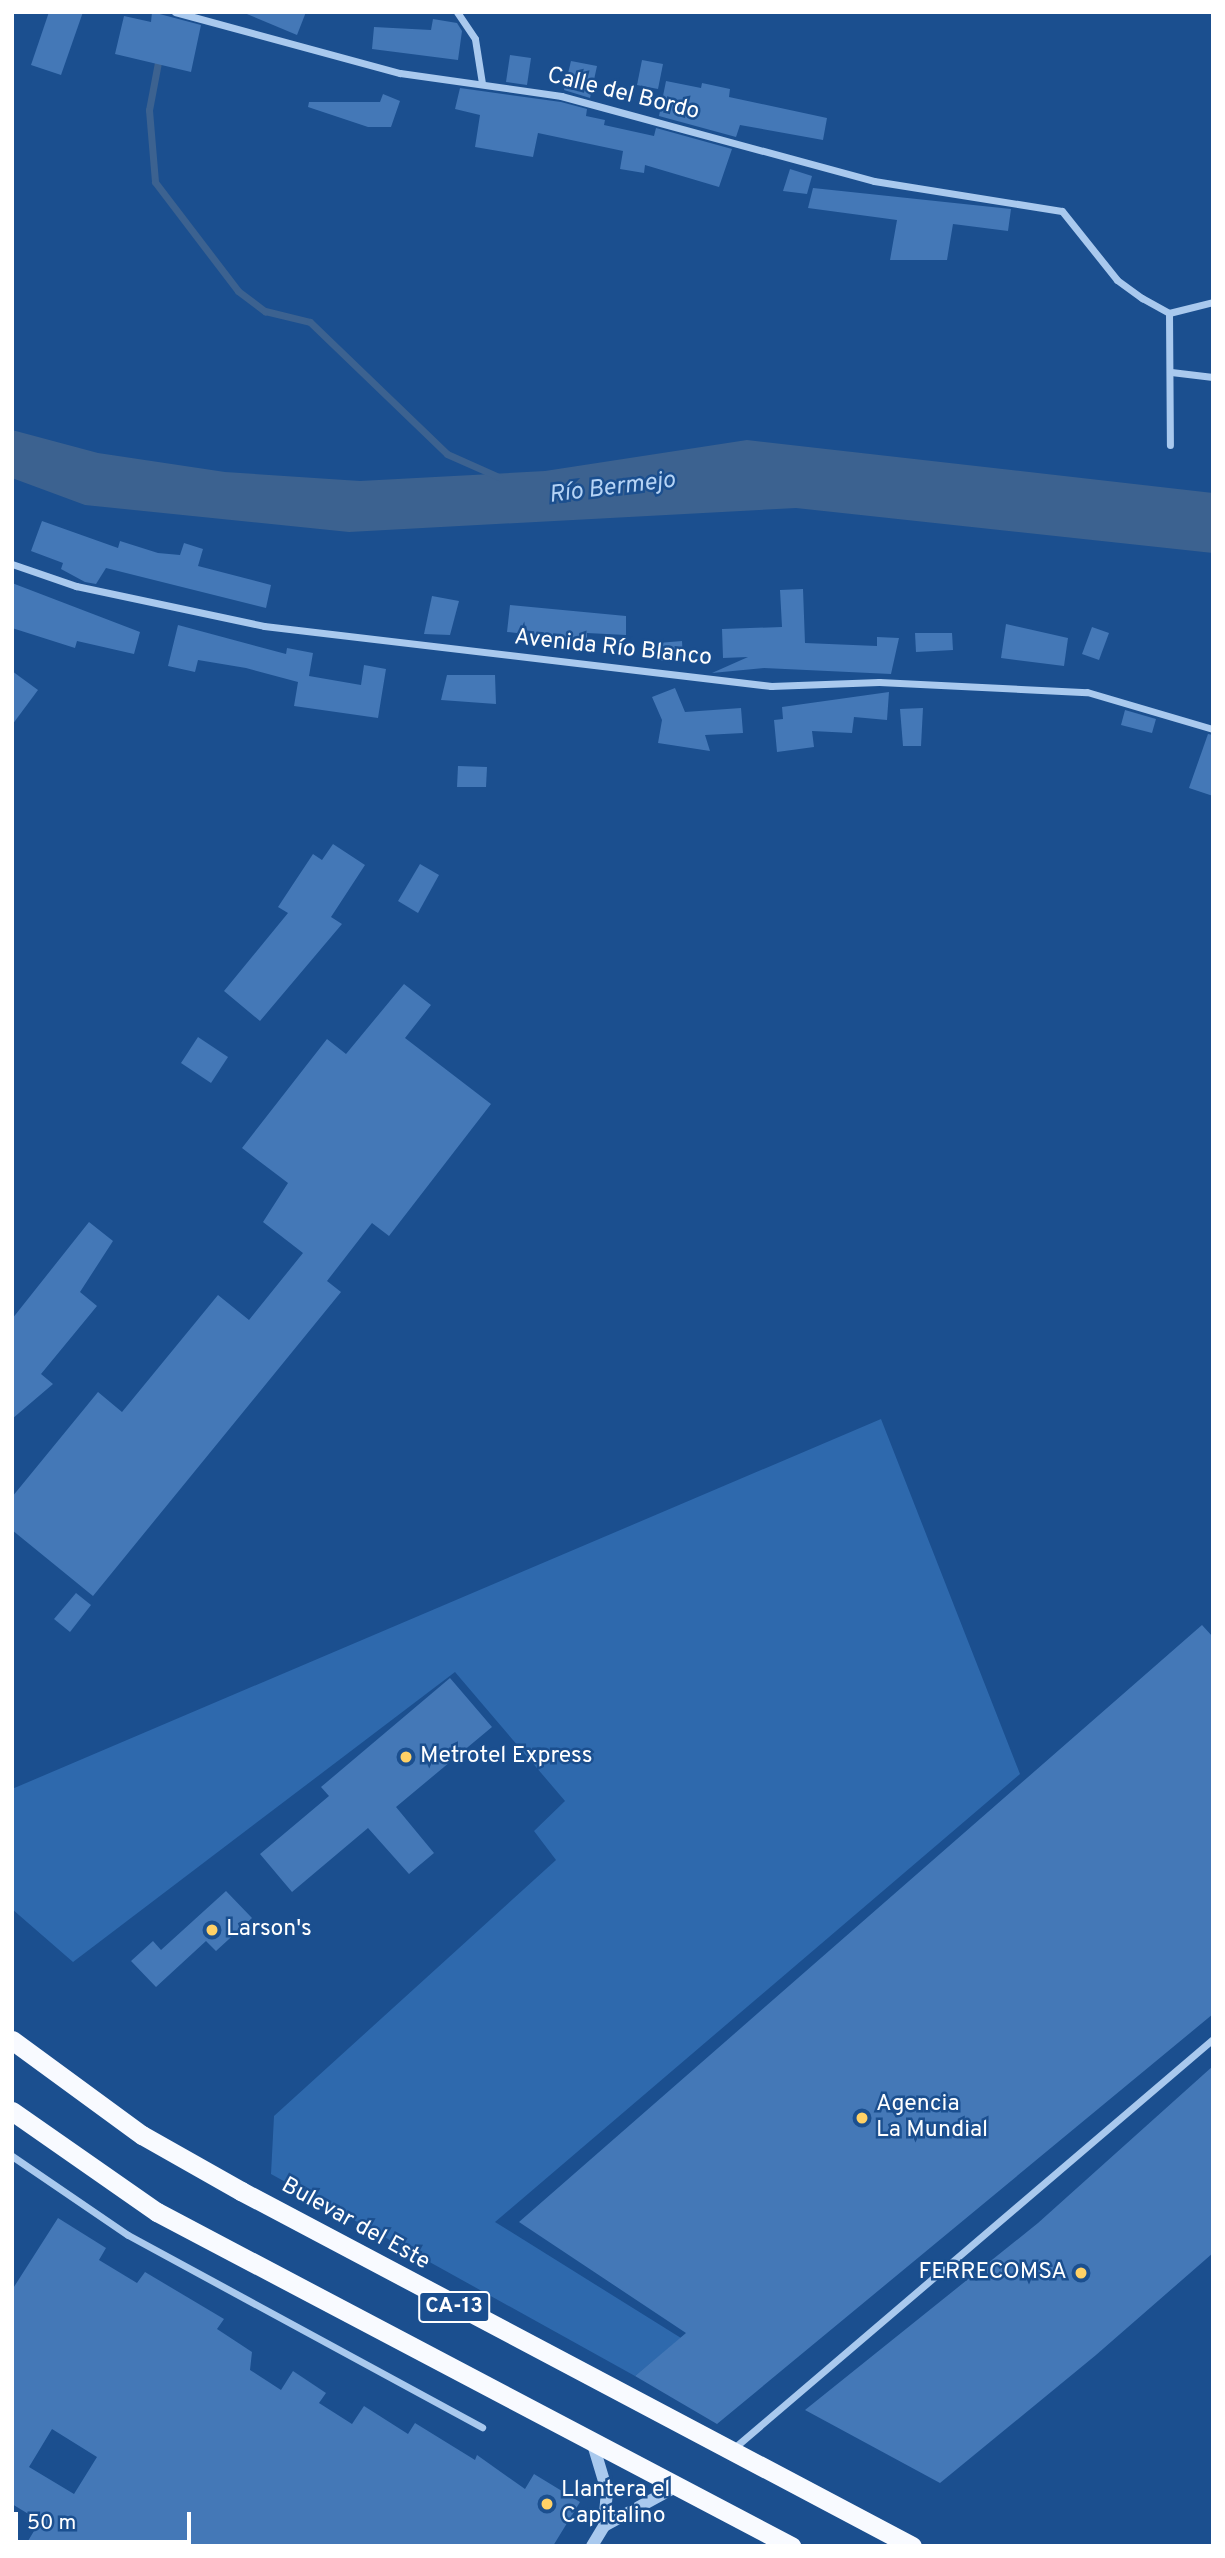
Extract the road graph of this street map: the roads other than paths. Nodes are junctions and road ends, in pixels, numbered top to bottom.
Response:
1 (175, 12) edge
2 (457, 12) edge
3 (482, 83) junction
4 (1213, 302) edge
5 (1168, 313) junction
6 (1171, 372) junction
7 (1213, 377) edge
8 (1170, 445) dead end
9 (12, 564) edge
10 (1213, 729) edge
11 (1213, 2039) edge
12 (12, 2040) edge
13 (12, 2111) edge
14 (12, 2156) edge
15 (482, 2427) dead end
16 (592, 2441) junction
17 (730, 2452) junction
18 (677, 2486) junction
19 (604, 2526) junction
20 (592, 2546) edge
21 (791, 2546) edge
22 (912, 2546) edge

1 - 3 street, Calle del Bordo
2 - 3 street
3 - 5 street, Calle del Bordo
4 - 5 street
5 - 6 street
6 - 7 street
6 - 8 street
9 - 10 street, Avenida Río Blanco
11 - 17 street
12 - 17 highway, Bulevar del Este / CA-13
13 - 16 highway, CA-13
14 - 15 street
16 - 18 highway, CA-13
16 - 19 street
17 - 22 highway, Bulevar del Este / CA-13
18 - 19 street
18 - 21 highway, CA-13
19 - 20 street

